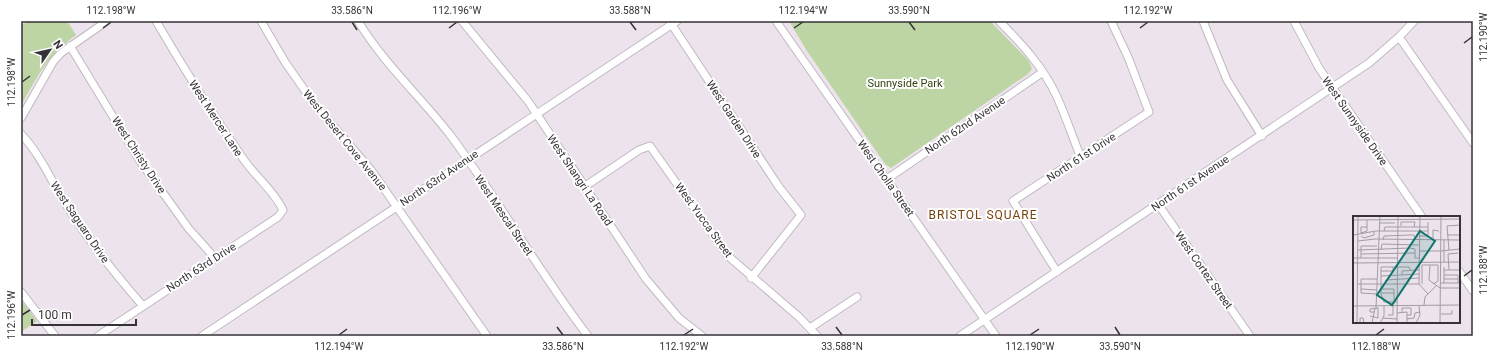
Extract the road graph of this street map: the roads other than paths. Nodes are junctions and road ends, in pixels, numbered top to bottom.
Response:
1 (107, 21) edge
2 (156, 21) edge
3 (261, 21) edge
4 (358, 21) edge
5 (462, 21) edge
6 (776, 21) edge
7 (999, 21) edge
8 (1111, 21) edge
9 (1203, 21) edge
10 (1294, 21) edge
11 (1414, 21) edge
12 (672, 22) edge
13 (1399, 37) junction
14 (70, 46) junction
15 (1043, 72) junction
16 (1333, 89) junction
17 (536, 114) junction
18 (21, 118) edge
19 (21, 134) edge
20 (1262, 136) junction
21 (1473, 143) edge
22 (1081, 158) junction
23 (467, 160) junction
24 (887, 179) junction
25 (584, 187) junction
26 (1158, 204) junction
27 (398, 206) junction
28 (283, 210) joint
29 (1421, 216) edge
30 (215, 258) junction
31 (1058, 272) junction
32 (1460, 273) edge
33 (752, 278) junction
34 (1473, 291) edge
35 (21, 292) edge
36 (857, 297) dead end
37 (144, 306) junction
38 (985, 320) junction
39 (810, 328) junction
40 (55, 336) edge
41 (98, 336) edge
42 (202, 336) edge
43 (487, 336) edge
44 (588, 336) edge
45 (702, 336) edge
46 (817, 336) edge
47 (960, 336) edge
48 (996, 336) edge
49 (1250, 336) edge

1 - 14 street
2 - 28 street, West Mercer Lane
3 - 27 street, West Desert Cove Avenue
4 - 23 street, West Mescal Street
5 - 17 street, West Shangri La Road
6 - 24 street, West Cholla Street
7 - 15 street
8 - 22 street, North 61st Drive
9 - 20 street
10 - 16 street, West Sunnyside Drive
11 - 13 street, North 61st Avenue
12 - 17 street, North 63rd Avenue
12 - 33 street, West Garden Drive
13 - 16 street, North 61st Avenue
13 - 21 street
14 - 18 street
14 - 30 street, West Christy Drive
15 - 22 street
15 - 24 street, North 62nd Avenue
16 - 20 street, North 61st Avenue
16 - 29 street, West Sunnyside Drive
17 - 23 street, North 63rd Avenue
17 - 25 street, West Shangri La Road
19 - 37 street, West Saguaro Drive
20 - 26 street, North 61st Avenue
22 - 31 street, North 61st Drive
23 - 27 street, North 63rd Avenue
23 - 44 street, West Mescal Street
24 - 38 street, West Cholla Street
25 - 33 street, West Yucca Street
25 - 45 street, West Shangri La Road
26 - 31 street, North 61st Avenue
26 - 49 street, West Cortez Street
27 - 42 street, North 63rd Avenue
27 - 43 street, West Desert Cove Avenue
28 - 30 street, North 63rd Drive
30 - 37 street, North 63rd Drive
31 - 38 street, North 61st Avenue
32 - 34 street
33 - 39 street, West Yucca Street
35 - 40 street
36 - 39 street
37 - 41 street, North 63rd Drive
38 - 47 street, North 61st Avenue
38 - 48 street, West Cholla Street
39 - 46 street, West Yucca Street

